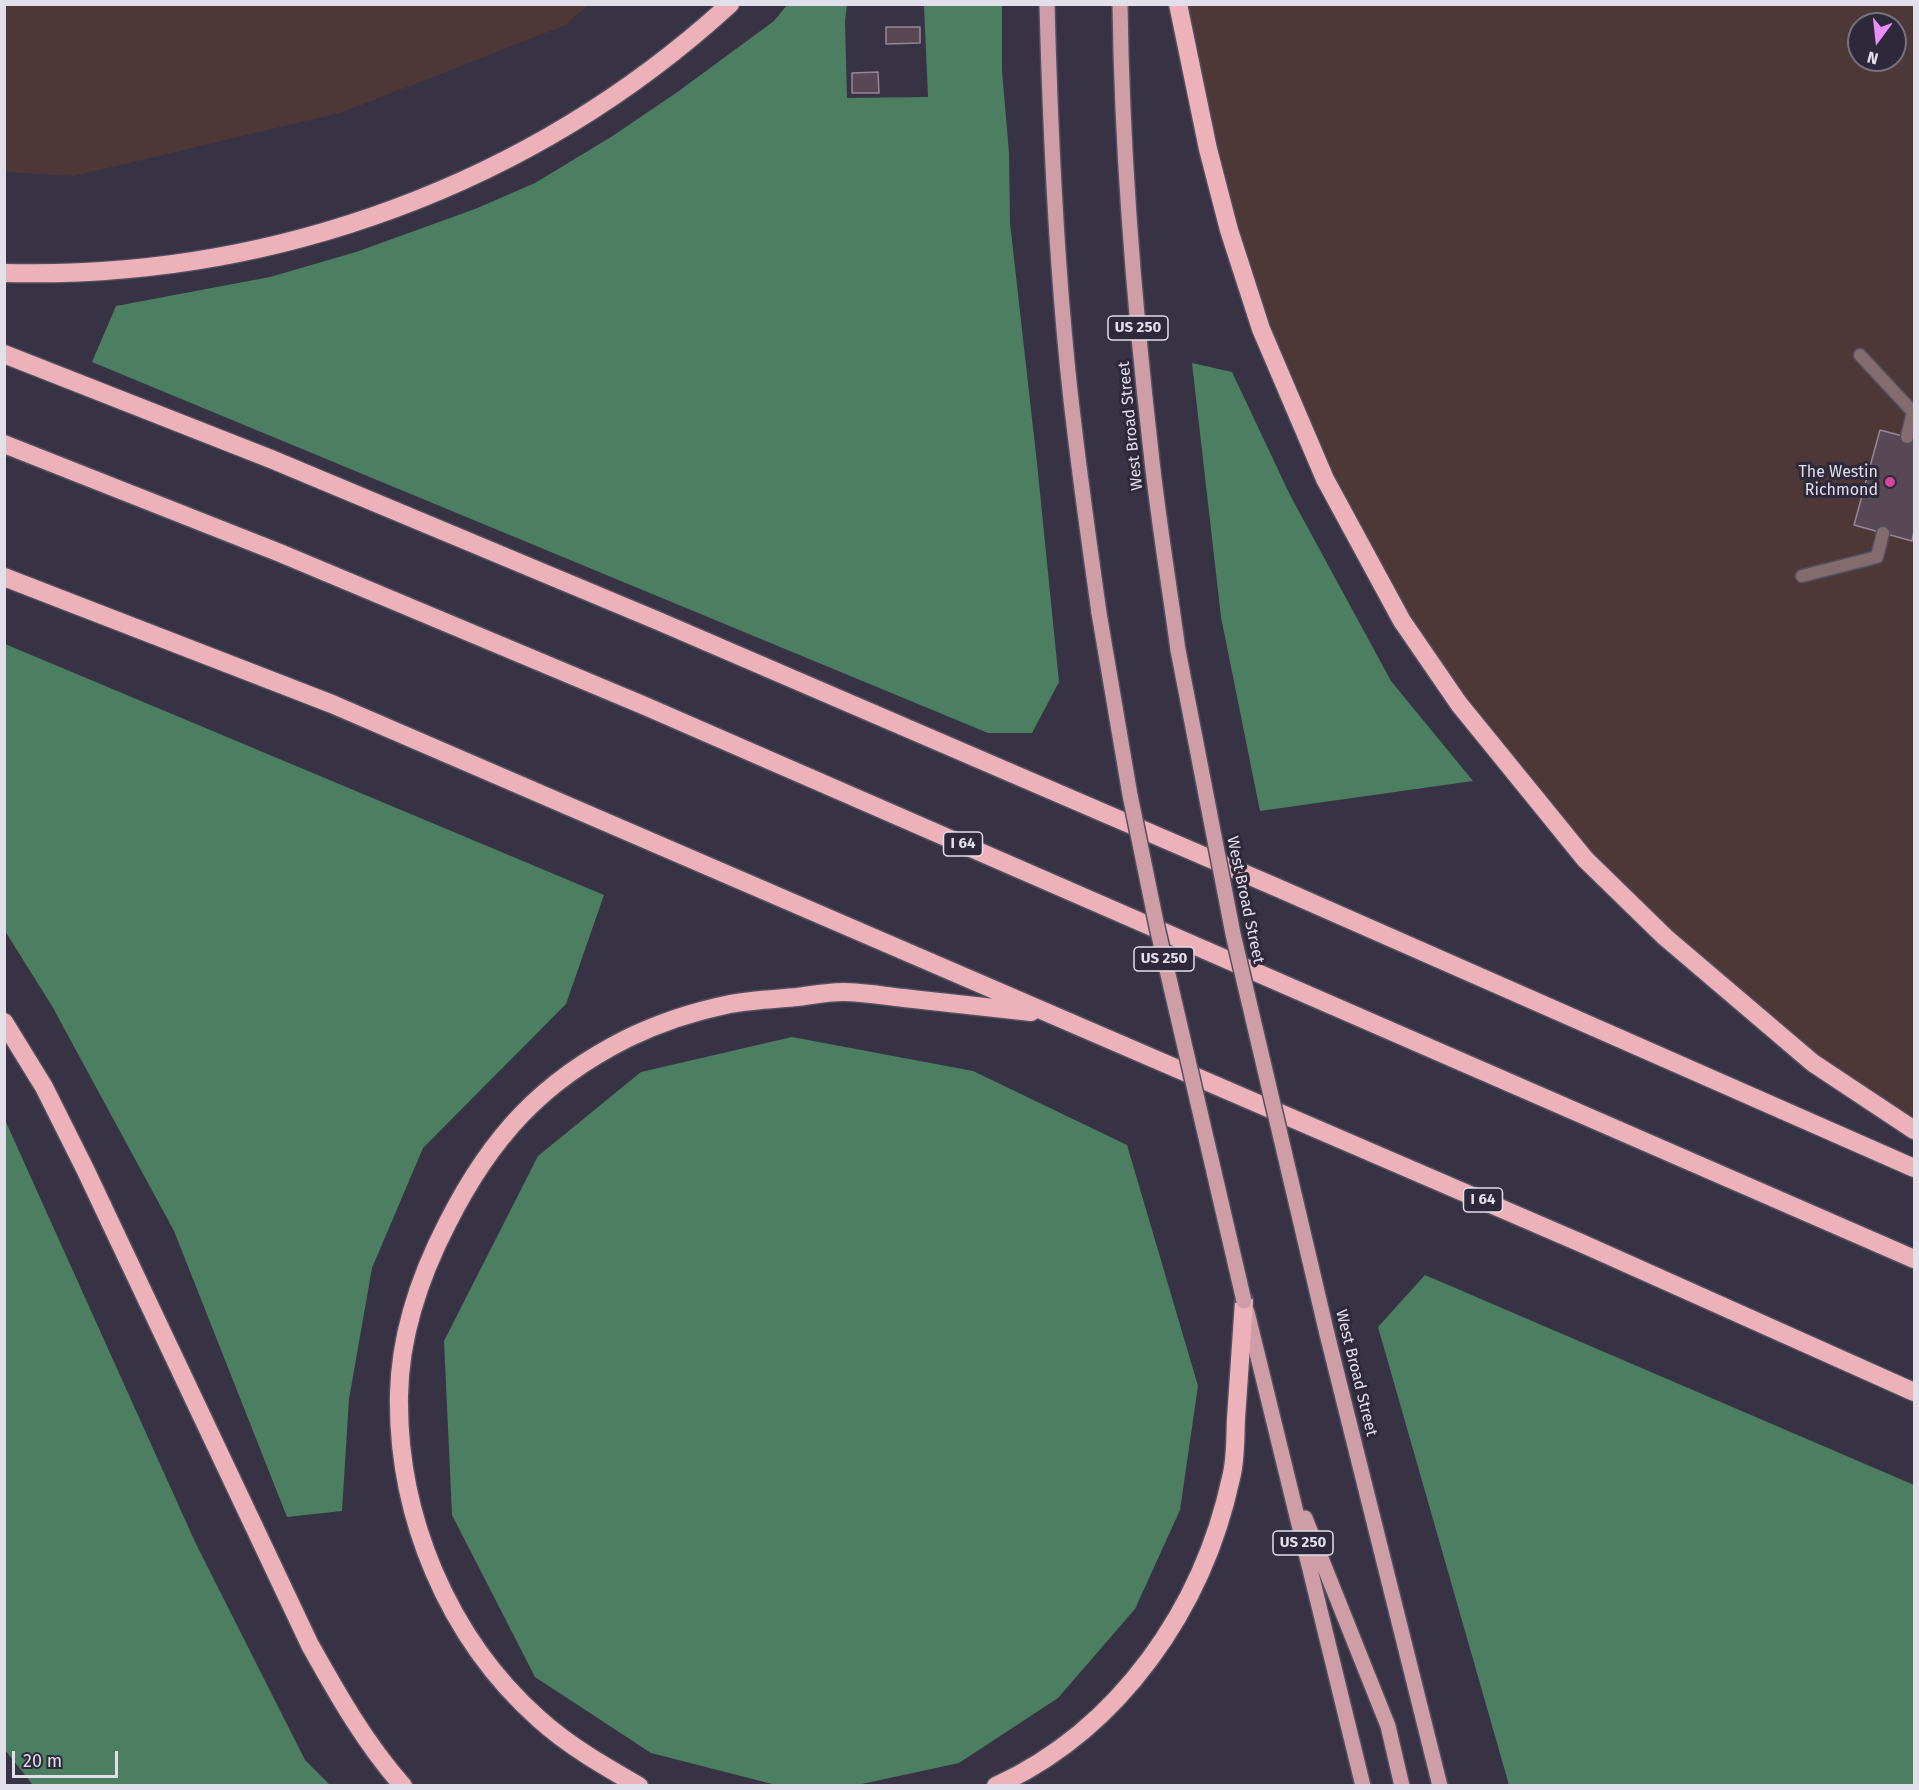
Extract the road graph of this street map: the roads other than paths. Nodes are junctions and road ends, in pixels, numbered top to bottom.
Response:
1 (730, 4) edge
2 (1047, 4) edge
3 (1120, 4) edge
4 (1179, 4) edge
5 (4, 273) edge
6 (4, 354) edge
7 (1860, 355) dead end
8 (1907, 437) dead end
9 (4, 444) edge
10 (1883, 533) dead end
11 (1802, 576) dead end
12 (4, 577) edge
13 (1048, 1014) junction
14 (4, 1022) edge
15 (1914, 1130) edge
16 (1914, 1168) edge
17 (1914, 1259) edge
18 (1244, 1301) junction
19 (1914, 1392) edge
20 (1284, 1465) junction
21 (403, 1785) edge
22 (639, 1785) edge
23 (996, 1785) edge
24 (1363, 1785) edge
25 (1402, 1785) edge
26 (1440, 1785) edge

1 - 5 highway
2 - 18 main road, US 250, bridge
3 - 26 main road, West Broad Street / US 250, bridge
4 - 15 highway
6 - 16 highway
7 - 8 lane
9 - 17 highway, I 64
10 - 11 lane
12 - 13 highway, I 64
13 - 19 highway, I 64
13 - 22 highway
14 - 21 highway
18 - 20 main road, US 250
18 - 23 highway
20 - 24 main road, US 250
20 - 25 main road

